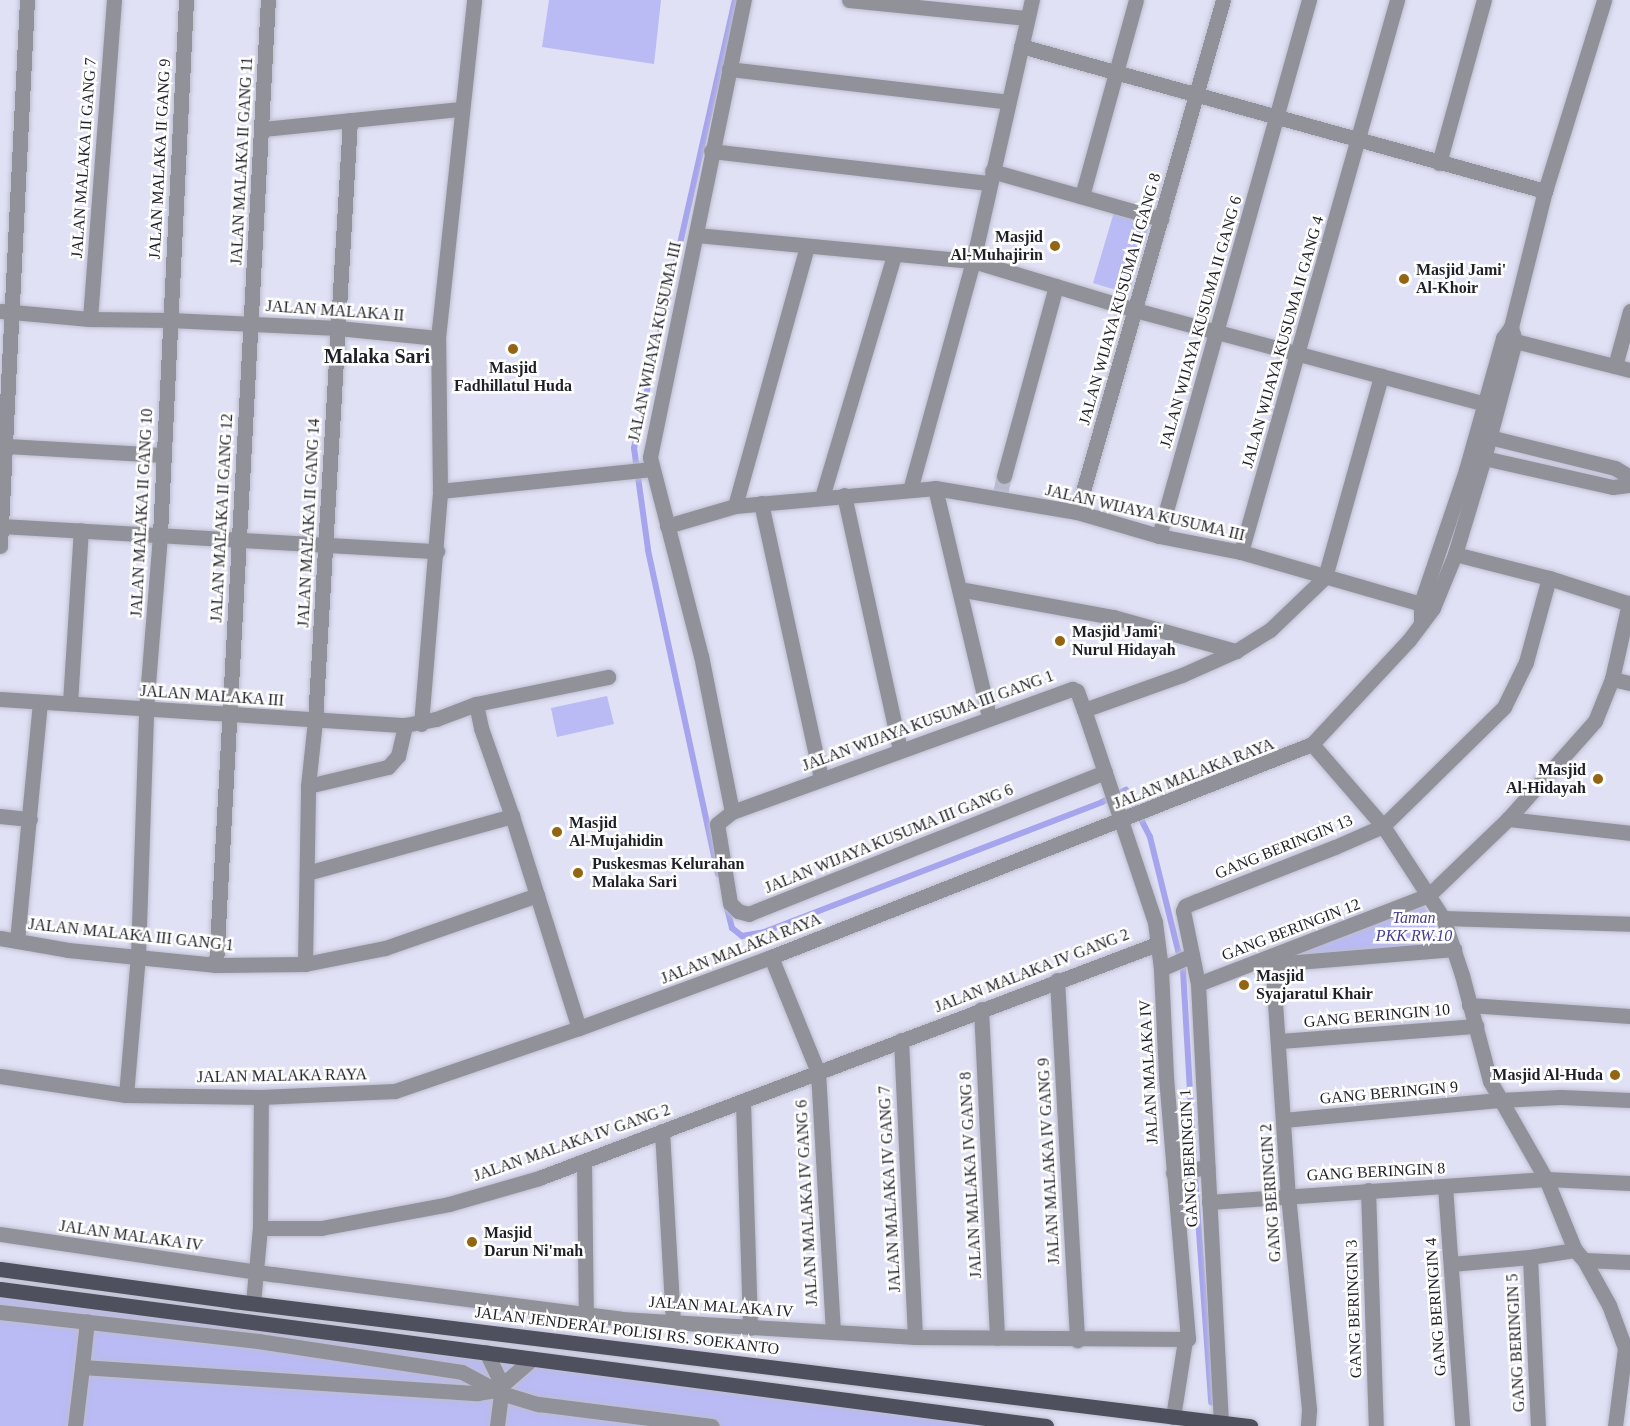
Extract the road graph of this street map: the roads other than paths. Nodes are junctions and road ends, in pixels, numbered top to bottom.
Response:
1 (27, 0) edge
2 (114, 0) edge
3 (186, 0) edge
4 (268, 0) edge
5 (474, 0) edge
6 (744, 0) edge
7 (849, 0) edge
8 (1032, 0) edge
9 (1136, 0) edge
10 (1223, 0) edge
11 (1309, 0) edge
12 (1397, 0) edge
13 (1484, 0) edge
14 (1604, 0) edge
15 (1027, 18) junction
16 (1021, 46) junction
17 (729, 69) junction
18 (1116, 72) junction
19 (1198, 95) junction
20 (1008, 102) junction
21 (461, 109) junction
22 (1278, 118) junction
23 (350, 120) junction
24 (263, 129) junction
25 (1359, 141) junction
26 (711, 151) junction
27 (1439, 163) junction
28 (990, 177) junction
29 (1545, 191) junction
30 (1082, 196) junction
31 (1161, 219) junction
32 (696, 235) junction
33 (807, 247) junction
34 (894, 255) junction
35 (972, 261) junction
36 (1056, 286) junction
37 (1135, 310) junction
38 (1630, 311) edge
39 (5, 312) edge
40 (90, 319) junction
41 (170, 320) junction
42 (251, 323) junction
43 (338, 328) junction
44 (1217, 332) junction
45 (1510, 336) junction
46 (438, 338) junction
47 (1299, 355) junction
48 (1615, 366) junction
49 (1630, 370) edge
50 (1381, 376) junction
51 (1483, 403) junction
52 (1482, 436) junction
53 (6, 446) junction
54 (164, 455) junction
55 (1477, 457) junction
56 (649, 469) junction
57 (1004, 476) tunnel mouth
58 (1630, 477) edge
59 (1630, 484) edge
60 (935, 488) junction
61 (910, 490) junction
62 (440, 492) junction
63 (844, 495) junction
64 (822, 497) junction
65 (761, 503) junction
66 (735, 506) junction
67 (1077, 512) junction
68 (1, 526) edge
69 (667, 526) junction
70 (81, 530) junction
71 (160, 534) junction
72 (1159, 536) junction
73 (239, 540) junction
74 (327, 544) junction
75 (0, 546) edge
76 (437, 550) junction
77 (1241, 552) junction
78 (1455, 554) junction
79 (1325, 577) junction
80 (1549, 578) junction
81 (959, 590) junction
82 (1630, 604) edge
83 (1427, 606) junction
84 (1236, 651) junction
85 (608, 677) dead end
86 (1612, 679) junction
87 (1630, 683) edge
88 (0, 699) edge
89 (40, 702) junction
90 (70, 703) junction
91 (476, 704) junction
92 (146, 709) junction
93 (1084, 710) junction
94 (227, 716) junction
95 (989, 717) junction
96 (315, 721) junction
97 (413, 724) junction
98 (1312, 744) junction
99 (900, 750) junction
100 (1105, 772) junction
101 (821, 778) junction
102 (308, 786) junction
103 (732, 812) junction
104 (0, 816) edge
105 (512, 816) junction
106 (1132, 817) junction
107 (30, 819) junction
108 (1508, 819) junction
109 (717, 824) joint
110 (1383, 826) junction
111 (1630, 833) edge
112 (307, 873) junction
113 (537, 895) junction
114 (1429, 895) junction
115 (1197, 901) joint
116 (1443, 918) junction
117 (1630, 924) edge
118 (0, 938) edge
119 (17, 941) junction
120 (1157, 944) junction
121 (1454, 949) junction
122 (138, 956) junction
123 (771, 957) junction
124 (1189, 957) junction
125 (1273, 961) junction
126 (304, 964) junction
127 (216, 965) junction
128 (1166, 967) junction
129 (1058, 980) junction
130 (1198, 984) junction
131 (1469, 1005) junction
132 (981, 1009) junction
133 (1630, 1016) edge
134 (1476, 1026) junction
135 (579, 1028) junction
136 (901, 1040) junction
137 (1280, 1041) junction
138 (818, 1072) junction
139 (0, 1076) edge
140 (126, 1095) junction
141 (261, 1097) junction
142 (1498, 1100) junction
143 (1630, 1100) edge
144 (742, 1102) junction
145 (1283, 1120) junction
146 (662, 1131) junction
147 (584, 1161) junction
148 (1204, 1168) junction
149 (1175, 1173) junction
150 (1546, 1179) junction
151 (1630, 1183) edge
152 (1445, 1186) junction
153 (1368, 1190) junction
154 (1288, 1195) junction
155 (1209, 1202) junction
156 (260, 1228) junction
157 (0, 1234) edge
158 (1579, 1255) junction
159 (1530, 1257) junction
160 (1630, 1262) edge
161 (1451, 1264) junction
162 (0, 1269) edge
163 (256, 1272) junction
164 (0, 1289) edge
165 (253, 1303) junction
166 (0, 1312) edge
167 (586, 1314) junction
168 (87, 1322) junction
169 (672, 1323) junction
170 (750, 1328) junction
171 (833, 1332) junction
172 (915, 1337) junction
173 (997, 1338) junction
174 (1077, 1340) junction
175 (1185, 1340) junction
176 (1628, 1348) edge
177 (486, 1352) junction
178 (532, 1359) junction
179 (81, 1367) junction
180 (500, 1389) junction
181 (1173, 1417) junction
182 (1221, 1423) junction
183 (75, 1425) edge
184 (497, 1426) edge
185 (712, 1426) edge
186 (1046, 1426) edge
187 (1250, 1426) edge
188 (1308, 1426) edge
189 (1376, 1426) edge
190 (1462, 1426) edge
191 (1538, 1426) edge
192 (1615, 1426) edge

1 - 39 street
2 - 40 street, JALAN MALAKA II GANG 7
3 - 41 street, JALAN MALAKA II GANG 9
4 - 24 street, JALAN MALAKA II GANG 11
5 - 21 street
6 - 17 street, JALAN WIJAYA KUSUMA III
7 - 15 street
8 - 15 street
9 - 18 street
10 - 19 street, JALAN WIJAYA KUSUMA II GANG 8
11 - 22 street, JALAN WIJAYA KUSUMA II GANG 6
12 - 25 street, JALAN WIJAYA KUSUMA II GANG 4
13 - 27 street
14 - 29 street
15 - 16 street
16 - 18 street
16 - 20 street
17 - 20 street
17 - 26 street, JALAN WIJAYA KUSUMA III
18 - 19 street
18 - 30 street
19 - 22 street
19 - 31 street, JALAN WIJAYA KUSUMA II GANG 8
20 - 28 street
21 - 23 street
21 - 46 street
22 - 25 street
22 - 44 street, JALAN WIJAYA KUSUMA II GANG 6
23 - 24 street
23 - 43 street, JALAN MALAKA II GANG 14
24 - 42 street, JALAN MALAKA II GANG 11
25 - 27 street
25 - 47 street, JALAN WIJAYA KUSUMA II GANG 4
26 - 28 street
26 - 32 street, JALAN WIJAYA KUSUMA III
27 - 29 street
28 - 30 street
28 - 35 street
29 - 45 street
30 - 31 street
31 - 37 street, JALAN WIJAYA KUSUMA II GANG 8
32 - 33 street
32 - 56 street, JALAN WIJAYA KUSUMA III
33 - 34 street
33 - 66 street
34 - 35 street
34 - 64 street
35 - 36 street
35 - 61 street
36 - 37 street
36 - 57 street
37 - 44 street
37 - 67 street, JALAN WIJAYA KUSUMA II GANG 8
38 - 48 street
39 - 40 street, JALAN MALAKA II
39 - 53 street
40 - 41 street, JALAN MALAKA II
41 - 42 street, JALAN MALAKA II
41 - 54 street, JALAN MALAKA II GANG 10
42 - 43 street, JALAN MALAKA II
42 - 73 street, JALAN MALAKA II GANG 12
43 - 46 street, JALAN MALAKA II
43 - 74 street, JALAN MALAKA II GANG 14
44 - 47 street
44 - 72 street, JALAN WIJAYA KUSUMA II GANG 6
45 - 48 street
45 - 51 street
45 - 52 street
46 - 62 street
47 - 50 street
47 - 77 street, JALAN WIJAYA KUSUMA II GANG 4
48 - 49 street
50 - 51 street
50 - 79 street
51 - 52 street
52 - 55 street
52 - 58 street
53 - 54 street
53 - 68 street
54 - 71 street, JALAN MALAKA II GANG 10
55 - 59 street
55 - 78 street, JALAN MALAKA RAYA
55 - 83 street, JALAN MALAKA RAYA
56 - 62 street
56 - 69 street, JALAN WIJAYA KUSUMA III
60 - 61 street, JALAN WIJAYA KUSUMA III
60 - 67 street, JALAN WIJAYA KUSUMA III
60 - 81 street
61 - 63 street, JALAN WIJAYA KUSUMA III
62 - 76 street
63 - 64 street, JALAN WIJAYA KUSUMA III
63 - 99 street
64 - 65 street, JALAN WIJAYA KUSUMA III
65 - 66 street, JALAN WIJAYA KUSUMA III
65 - 101 street
66 - 69 street, JALAN WIJAYA KUSUMA III
67 - 72 street, JALAN WIJAYA KUSUMA III
68 - 70 street
68 - 75 street
69 - 103 street, JALAN WIJAYA KUSUMA III
70 - 71 street
70 - 90 street
71 - 73 street
71 - 92 street, JALAN MALAKA II GANG 10
72 - 77 street, JALAN WIJAYA KUSUMA III
73 - 74 street
73 - 94 street, JALAN MALAKA II GANG 12
74 - 76 street
74 - 96 street, JALAN MALAKA II GANG 14
76 - 97 street
77 - 79 street, JALAN WIJAYA KUSUMA III
78 - 80 street
78 - 83 street, JALAN MALAKA RAYA
79 - 83 street, JALAN WIJAYA KUSUMA III
79 - 84 street
80 - 82 street
80 - 110 street, GANG BERINGIN 13
81 - 84 street
81 - 95 street
82 - 86 street
83 - 98 street, JALAN MALAKA RAYA
84 - 93 street
85 - 91 street, JALAN MALAKA III
86 - 87 street
86 - 108 street
88 - 89 street, JALAN MALAKA III
89 - 90 street, JALAN MALAKA III
89 - 107 street
90 - 92 street, JALAN MALAKA III
91 - 97 street, JALAN MALAKA III
91 - 105 street
92 - 94 street, JALAN MALAKA III
92 - 122 street, JALAN MALAKA II GANG 10
93 - 95 street, JALAN WIJAYA KUSUMA III GANG 1
93 - 100 street
94 - 96 street, JALAN MALAKA III
94 - 127 street, JALAN MALAKA II GANG 12
95 - 99 street, JALAN WIJAYA KUSUMA III GANG 1
96 - 97 street, JALAN MALAKA III
96 - 102 street, JALAN MALAKA II GANG 14
97 - 102 street
98 - 106 street, JALAN MALAKA RAYA
98 - 110 street
99 - 101 street, JALAN WIJAYA KUSUMA III GANG 1
100 - 106 street
100 - 109 street, JALAN WIJAYA KUSUMA III GANG 6
101 - 103 street, JALAN WIJAYA KUSUMA III GANG 1
102 - 112 street, JALAN MALAKA II GANG 14
103 - 109 street, JALAN WIJAYA KUSUMA III GANG 1
104 - 107 street
105 - 112 street
105 - 113 street
106 - 120 street, JALAN MALAKA IV
106 - 123 street, JALAN MALAKA RAYA
107 - 119 street
108 - 111 street
108 - 114 street
110 - 114 street
110 - 115 street, GANG BERINGIN 13
112 - 126 street, JALAN MALAKA II GANG 14
113 - 126 street, JALAN MALAKA III GANG 1
113 - 135 street
114 - 116 street
114 - 125 street, GANG BERINGIN 12
115 - 124 street, GANG BERINGIN 1
116 - 117 street
116 - 121 street
118 - 119 street, JALAN MALAKA III GANG 1
119 - 122 street, JALAN MALAKA III GANG 1
120 - 128 street, JALAN MALAKA IV
120 - 129 street, JALAN MALAKA IV GANG 2
121 - 125 street
121 - 131 street
122 - 127 street, JALAN MALAKA III GANG 1
122 - 140 street, JALAN MALAKA II GANG 10
123 - 135 street, JALAN MALAKA RAYA
123 - 138 street
124 - 128 street
124 - 130 street, GANG BERINGIN 1
125 - 130 street, GANG BERINGIN 12
125 - 137 street, GANG BERINGIN 2
126 - 127 street, JALAN MALAKA III GANG 1
128 - 149 street, JALAN MALAKA IV
129 - 132 street, JALAN MALAKA IV GANG 2
129 - 174 street, JALAN MALAKA IV GANG 9
130 - 148 street, GANG BERINGIN 1
131 - 133 street
131 - 134 street
132 - 136 street, JALAN MALAKA IV GANG 2
132 - 173 street, JALAN MALAKA IV GANG 8
134 - 137 street, GANG BERINGIN 10
134 - 142 street
135 - 141 street, JALAN MALAKA RAYA
136 - 138 street, JALAN MALAKA IV GANG 2
136 - 172 street, JALAN MALAKA IV GANG 7
137 - 145 street, GANG BERINGIN 2
138 - 144 street, JALAN MALAKA IV GANG 2
138 - 171 street, JALAN MALAKA IV GANG 6
139 - 140 street, JALAN MALAKA RAYA
140 - 141 street, JALAN MALAKA RAYA
141 - 156 street
142 - 143 street, GANG BERINGIN 9
142 - 145 street, GANG BERINGIN 9
142 - 150 street
144 - 146 street, JALAN MALAKA IV GANG 2
144 - 170 street
145 - 154 street, GANG BERINGIN 2
146 - 147 street, JALAN MALAKA IV GANG 2
146 - 169 street
147 - 156 street, JALAN MALAKA IV GANG 2
147 - 167 street
148 - 149 street
148 - 155 street, GANG BERINGIN 1
149 - 175 street, JALAN MALAKA IV
150 - 151 street, GANG BERINGIN 8
150 - 152 street, GANG BERINGIN 8
150 - 158 street
152 - 153 street, GANG BERINGIN 8
152 - 161 street, GANG BERINGIN 4
153 - 154 street, GANG BERINGIN 8
153 - 189 street, GANG BERINGIN 3
154 - 155 street, GANG BERINGIN 8
154 - 188 street, GANG BERINGIN 2
155 - 182 street, GANG BERINGIN 1
156 - 163 street
157 - 163 street, JALAN MALAKA IV
158 - 159 street
158 - 160 street
158 - 176 street
159 - 161 street
159 - 191 street, GANG BERINGIN 5
161 - 190 street, GANG BERINGIN 4
162 - 165 main road, JALAN JENDERAL POLISI RS. SOEKANTO
163 - 165 street
163 - 167 street, JALAN MALAKA IV
164 - 177 main road
165 - 181 main road, JALAN JENDERAL POLISI RS. SOEKANTO
166 - 168 street
167 - 169 street, JALAN MALAKA IV
168 - 179 street
168 - 180 street
169 - 170 street, JALAN MALAKA IV
170 - 171 street, JALAN MALAKA IV
171 - 172 street, JALAN MALAKA IV
172 - 173 street, JALAN MALAKA IV
173 - 174 street, JALAN MALAKA IV
174 - 175 street, JALAN MALAKA IV
175 - 181 street, JALAN MALAKA IV
176 - 192 street
177 - 178 main road
177 - 180 street
178 - 180 street
178 - 186 main road
179 - 180 street
179 - 183 street
180 - 184 street
180 - 185 street
181 - 182 main road, JALAN JENDERAL POLISI RS. SOEKANTO
182 - 187 main road, JALAN JENDERAL POLISI RS. SOEKANTO

